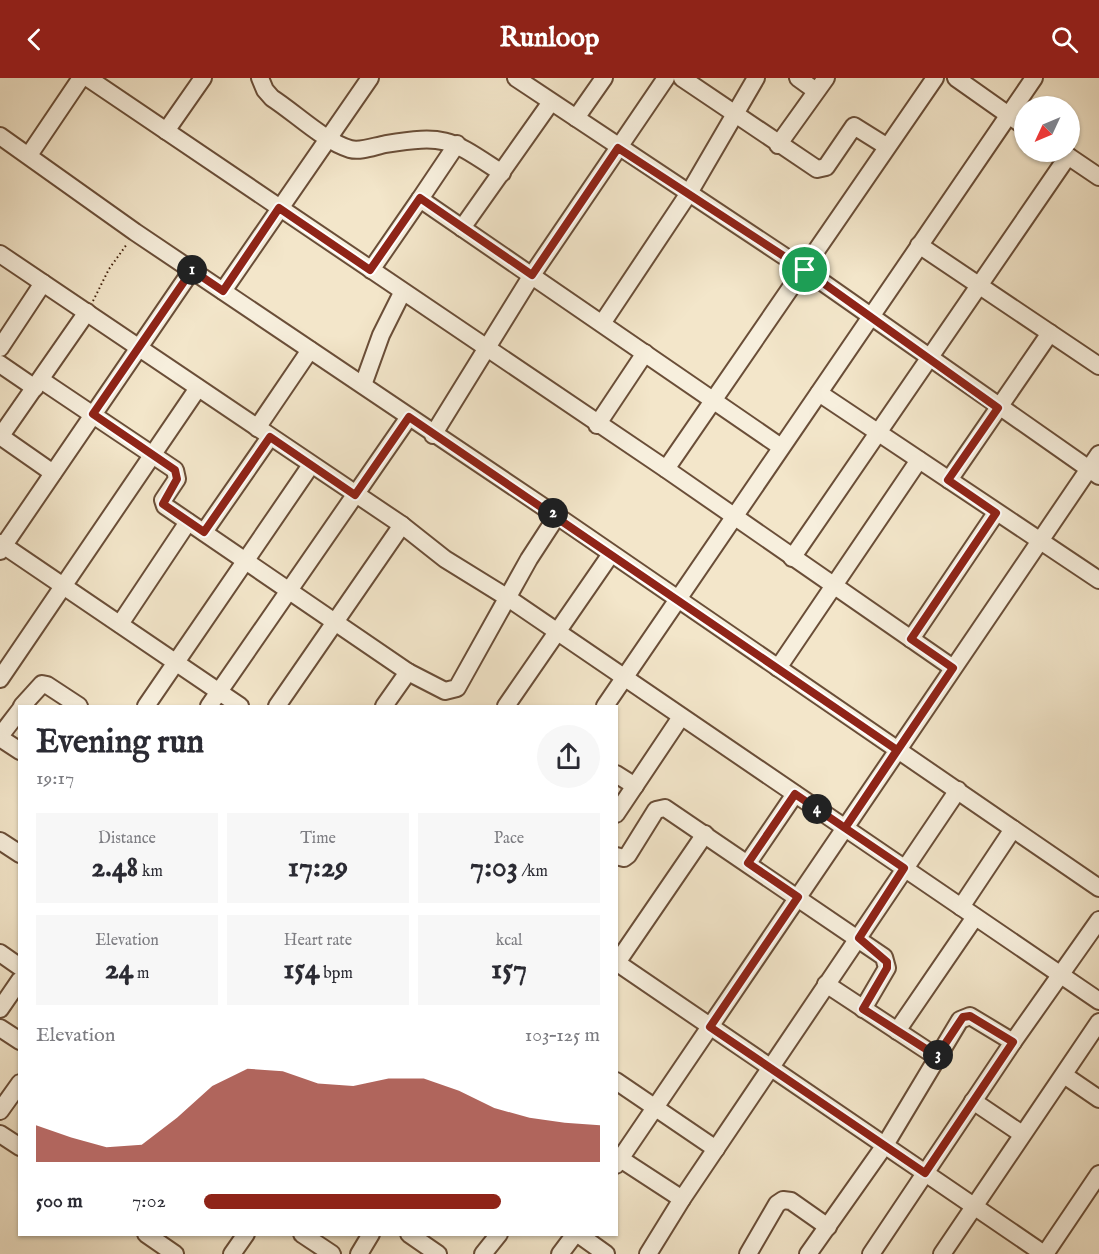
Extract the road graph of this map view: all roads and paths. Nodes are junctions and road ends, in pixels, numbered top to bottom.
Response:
1 (81, 78) edge
2 (88, 78) edge
3 (203, 78) edge
4 (261, 78) edge
5 (370, 78) edge
6 (516, 78) edge
7 (604, 78) edge
8 (666, 78) edge
9 (682, 78) edge
10 (756, 78) edge
11 (798, 78) edge
12 (935, 78) edge
13 (956, 78) edge
14 (1034, 78) edge
15 (821, 85) edge
16 (551, 102) junction
17 (1008, 114) junction
18 (736, 116) junction
19 (576, 118) junction
20 (1014, 118) edge
21 (166, 131) junction
22 (0, 135) edge
23 (329, 138) junction
24 (457, 144) junction
25 (778, 145) junction
26 (886, 146) junction
27 (618, 148) junction
28 (29, 155) junction
29 (1060, 162) edge
30 (1077, 162) edge
31 (502, 173) junction
32 (1099, 177) edge
33 (689, 193) junction
34 (420, 198) junction
35 (279, 208) junction
36 (462, 228) junction
37 (135, 232) junction
38 (919, 245) junction
39 (0, 254) edge
40 (192, 270) junction
41 (370, 270) junction
42 (805, 270) junction
43 (532, 275) junction
44 (43, 284) junction
45 (978, 285) junction
46 (223, 291) junction
47 (402, 293) junction
48 (87, 312) junction
49 (870, 317) junction
50 (603, 322) junction
51 (1050, 333) junction
52 (0, 348) edge
53 (139, 348) junction
54 (487, 348) junction
55 (310, 350) junction
56 (645, 353) junction
57 (929, 357) junction
58 (1096, 359) edge
59 (0, 364) edge
60 (38, 384) junction
61 (363, 384) junction
62 (198, 388) junction
63 (819, 393) junction
64 (712, 399) junction
65 (998, 408) junction
66 (93, 414) junction
67 (409, 417) junction
68 (597, 424) junction
69 (877, 432) junction
70 (264, 433) junction
71 (433, 435) junction
72 (0, 436) edge
73 (782, 447) junction
74 (1099, 454) edge
75 (152, 456) junction
76 (920, 460) junction
77 (311, 465) junction
78 (666, 469) junction
79 (53, 473) junction
80 (1094, 473) edge
81 (948, 480) junction
82 (355, 495) junction
83 (996, 513) junction
84 (557, 516) junction
85 (733, 518) junction
86 (188, 522) junction
87 (402, 525) junction
88 (204, 532) junction
89 (1039, 542) junction
90 (1, 546) edge
91 (611, 554) junction
92 (792, 558) junction
93 (246, 562) junction
94 (1099, 580) edge
95 (833, 586) junction
96 (63, 588) junction
97 (289, 591) junction
98 (508, 598) junction
99 (677, 600) junction
100 (336, 621) junction
101 (120, 624) junction
102 (556, 633) junction
103 (911, 639) junction
104 (177, 662) junction
105 (778, 668) junction
106 (953, 668) junction
107 (408, 672) junction
108 (624, 678) junction
109 (0, 679) edge
110 (219, 692) junction
111 (23, 705) edge
112 (77, 705) edge
113 (147, 705) edge
114 (210, 705) edge
115 (238, 705) edge
116 (279, 705) edge
117 (385, 705) edge
118 (507, 705) edge
119 (606, 705) edge
120 (18, 713) edge
121 (681, 717) junction
122 (0, 737) edge
123 (18, 750) edge
124 (897, 750) junction
125 (618, 775) edge
126 (635, 786) junction
127 (958, 790) junction
128 (795, 794) junction
129 (618, 811) edge
130 (845, 828) junction
131 (1013, 829) junction
132 (705, 834) junction
133 (0, 841) edge
134 (18, 853) edge
135 (618, 856) edge
136 (748, 863) junction
137 (904, 868) junction
138 (1099, 888) edge
139 (798, 897) junction
140 (961, 907) junction
141 (975, 917) junction
142 (1099, 920) edge
143 (859, 938) junction
144 (0, 953) edge
145 (618, 962) edge
146 (618, 964) edge
147 (18, 966) edge
148 (1060, 975) junction
149 (18, 983) edge
150 (826, 984) junction
151 (1099, 1001) edge
152 (0, 1009) edge
153 (863, 1009) junction
154 (1099, 1022) edge
155 (710, 1027) junction
156 (0, 1028) edge
157 (897, 1031) junction
158 (18, 1040) edge
159 (1013, 1042) junction
160 (937, 1056) junction
161 (770, 1068) junction
162 (1064, 1075) junction
163 (618, 1082) edge
164 (18, 1086) edge
165 (1099, 1099) edge
166 (973, 1101) junction
167 (655, 1107) junction
168 (0, 1111) edge
169 (0, 1134) edge
170 (1022, 1134) junction
171 (885, 1145) junction
172 (18, 1146) edge
173 (716, 1149) junction
174 (618, 1160) edge
175 (925, 1173) junction
176 (1099, 1174) edge
177 (681, 1199) junction
178 (974, 1206) junction
179 (828, 1227) junction
180 (149, 1236) edge
181 (245, 1236) edge
182 (306, 1236) edge
183 (370, 1236) edge
184 (411, 1236) edge
185 (497, 1236) edge
186 (575, 1236) edge
187 (580, 1236) edge
188 (324, 1247) edge
189 (428, 1252) edge
190 (877, 1252) edge
191 (175, 1254) edge
192 (232, 1254) edge
193 (358, 1254) edge
194 (483, 1254) edge
195 (560, 1254) edge
196 (606, 1254) edge
197 (648, 1254) edge
198 (748, 1254) edge
199 (808, 1254) edge
200 (942, 1254) edge
201 (1045, 1254) edge

1 - 28 street
2 - 21 street
3 - 21 street
4 - 23 street
5 - 23 street
6 - 16 street
7 - 19 street
8 - 27 street
9 - 18 street
10 - 18 street
11 - 15 street
12 - 26 street
13 - 17 street
14 - 17 street
15 - 25 street
16 - 19 street
16 - 31 street
17 - 20 street
17 - 38 street
18 - 25 street
18 - 33 street
19 - 27 street
21 - 35 street
22 - 28 street
23 - 24 street
23 - 35 street
24 - 31 street
24 - 34 street
25 - 26 street
26 - 42 street
27 - 33 street
27 - 43 street
28 - 37 street
29 - 45 street
30 - 32 street
31 - 36 street
33 - 42 street
33 - 50 street
34 - 36 street
34 - 41 street
35 - 41 street
35 - 46 street
36 - 43 street
37 - 40 street
37 - 48 path
38 - 45 street
38 - 49 street
39 - 44 street
40 - 46 street
40 - 53 street
41 - 47 street
42 - 49 street
42 - 64 street
43 - 50 street
43 - 54 street
44 - 48 street
44 - 52 street
45 - 51 street
45 - 57 street
46 - 55 street
47 - 54 street
47 - 61 street
48 - 53 street
48 - 60 street
49 - 57 street
49 - 63 street
50 - 56 street
51 - 58 street
51 - 65 street
53 - 62 street
53 - 66 street
54 - 68 street
54 - 71 street
55 - 61 street
55 - 70 street
56 - 64 street
56 - 68 street
57 - 65 street
57 - 69 street
59 - 60 street
60 - 66 street
60 - 72 street
61 - 67 street
62 - 70 street
62 - 75 street
63 - 69 street
63 - 73 street
64 - 73 street
64 - 78 street
65 - 80 street
65 - 81 street
66 - 75 street
66 - 79 street
67 - 71 street
67 - 82 street
68 - 78 street
69 - 76 street
69 - 92 street
70 - 77 street
70 - 88 street
71 - 84 street
72 - 79 street
73 - 85 street
74 - 80 street
75 - 86 street
75 - 96 street
76 - 81 street
76 - 95 street
77 - 82 street
77 - 93 street
78 - 85 street
79 - 90 street
80 - 89 street
81 - 83 street
82 - 87 street
82 - 97 street
83 - 89 street
83 - 103 street
84 - 91 street
84 - 98 street
85 - 92 street
85 - 99 street
86 - 88 street
86 - 101 street
87 - 98 street
87 - 100 street
88 - 93 street
89 - 94 street
89 - 106 street
90 - 96 street
91 - 99 street
91 - 102 street
92 - 95 street
93 - 97 street
93 - 104 street
95 - 103 street
95 - 105 street
96 - 101 street
96 - 109 street
97 - 100 street
97 - 110 street
98 - 102 street
98 - 107 street
99 - 105 street
99 - 108 street
100 - 107 street
100 - 116 street
101 - 104 street
102 - 108 street
102 - 118 street
103 - 106 street
104 - 110 street
104 - 113 street
105 - 124 street
106 - 124 street
107 - 117 street
108 - 119 street
108 - 121 street
110 - 114 street
110 - 115 street
111 - 112 street
120 - 122 street
121 - 126 street
121 - 128 street
122 - 123 street
124 - 127 street
124 - 130 street
125 - 126 street
126 - 129 street
127 - 131 street
127 - 137 street
128 - 130 street
128 - 136 street
130 - 137 street
130 - 139 street
131 - 138 street
131 - 140 street
132 - 135 street
132 - 136 street
132 - 145 street
133 - 134 street
136 - 139 street
137 - 140 street
137 - 143 street
139 - 143 street
139 - 155 street
140 - 141 street
141 - 148 street
141 - 157 street
142 - 148 street
143 - 150 street
143 - 153 street
144 - 147 street
146 - 155 street
148 - 151 street
148 - 159 street
149 - 152 street
150 - 153 street
150 - 161 street
153 - 157 street
154 - 162 street
155 - 161 street
155 - 167 street
156 - 158 street
157 - 160 street
159 - 160 street
159 - 166 street
160 - 171 street
161 - 171 street
161 - 173 street
162 - 165 street
162 - 170 street
163 - 167 street
164 - 168 street
166 - 170 street
166 - 175 street
167 - 173 street
167 - 174 street
169 - 172 street
170 - 178 street
171 - 175 street
171 - 179 street
173 - 177 street
174 - 177 street
175 - 178 street
175 - 190 street
176 - 201 street
177 - 197 street
178 - 200 street
178 - 201 street
179 - 198 street
179 - 199 street
180 - 191 street
181 - 192 street
182 - 188 street
183 - 193 street
184 - 189 street
185 - 194 street
186 - 195 street
187 - 196 street

